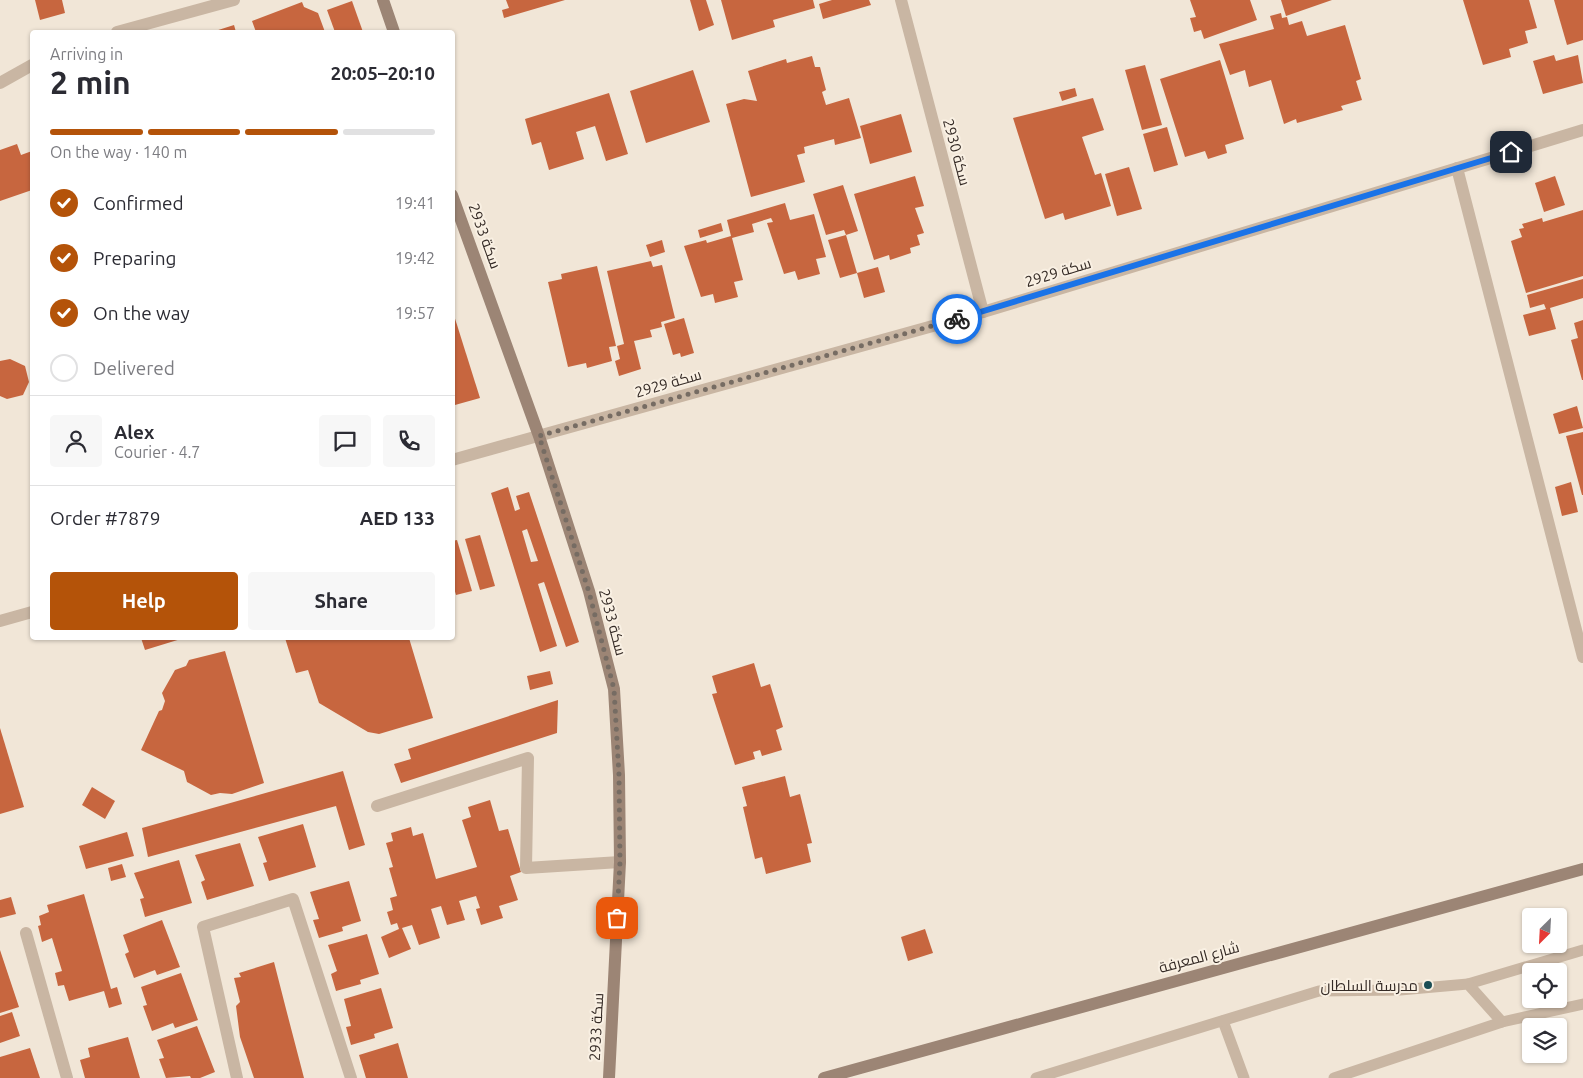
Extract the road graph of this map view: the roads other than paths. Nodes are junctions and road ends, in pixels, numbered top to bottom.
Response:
1 (234, 0) edge
2 (383, 0) edge
3 (901, 0) edge
4 (124, 30) edge
5 (393, 30) edge
6 (30, 66) edge
7 (0, 83) edge
8 (1583, 130) edge
9 (1457, 168) junction
10 (455, 203) edge
11 (982, 312) junction
12 (539, 436) junction
13 (455, 459) edge
14 (30, 613) edge
15 (0, 621) edge
16 (1583, 657) edge
17 (377, 806) dead end
18 (620, 862) junction
19 (1583, 869) edge
20 (26, 933) dead end
21 (1583, 950) edge
22 (1468, 984) junction
23 (1583, 1004) edge
24 (1223, 1021) junction
25 (1502, 1022) junction
26 (67, 1078) edge
27 (237, 1078) edge
28 (351, 1078) edge
29 (609, 1078) edge
30 (824, 1078) edge
31 (1036, 1078) edge
32 (1244, 1078) edge
33 (1334, 1078) edge

1 - 4 street
2 - 5 street
3 - 11 street, سكة 2930
6 - 7 street
8 - 9 street, سكة 2929
9 - 11 street, سكة 2929
9 - 16 street
10 - 12 street, سكة 2933
11 - 12 street, سكة 2929
12 - 13 street, سكة 2929
12 - 18 street, سكة 2933
14 - 15 street
17 - 18 street
18 - 29 street, سكة 2933
19 - 30 street, شارع المعرفة
20 - 26 street
21 - 22 lane
22 - 24 lane
22 - 25 lane
23 - 25 lane
24 - 31 lane
24 - 32 lane
25 - 33 lane
27 - 28 street

